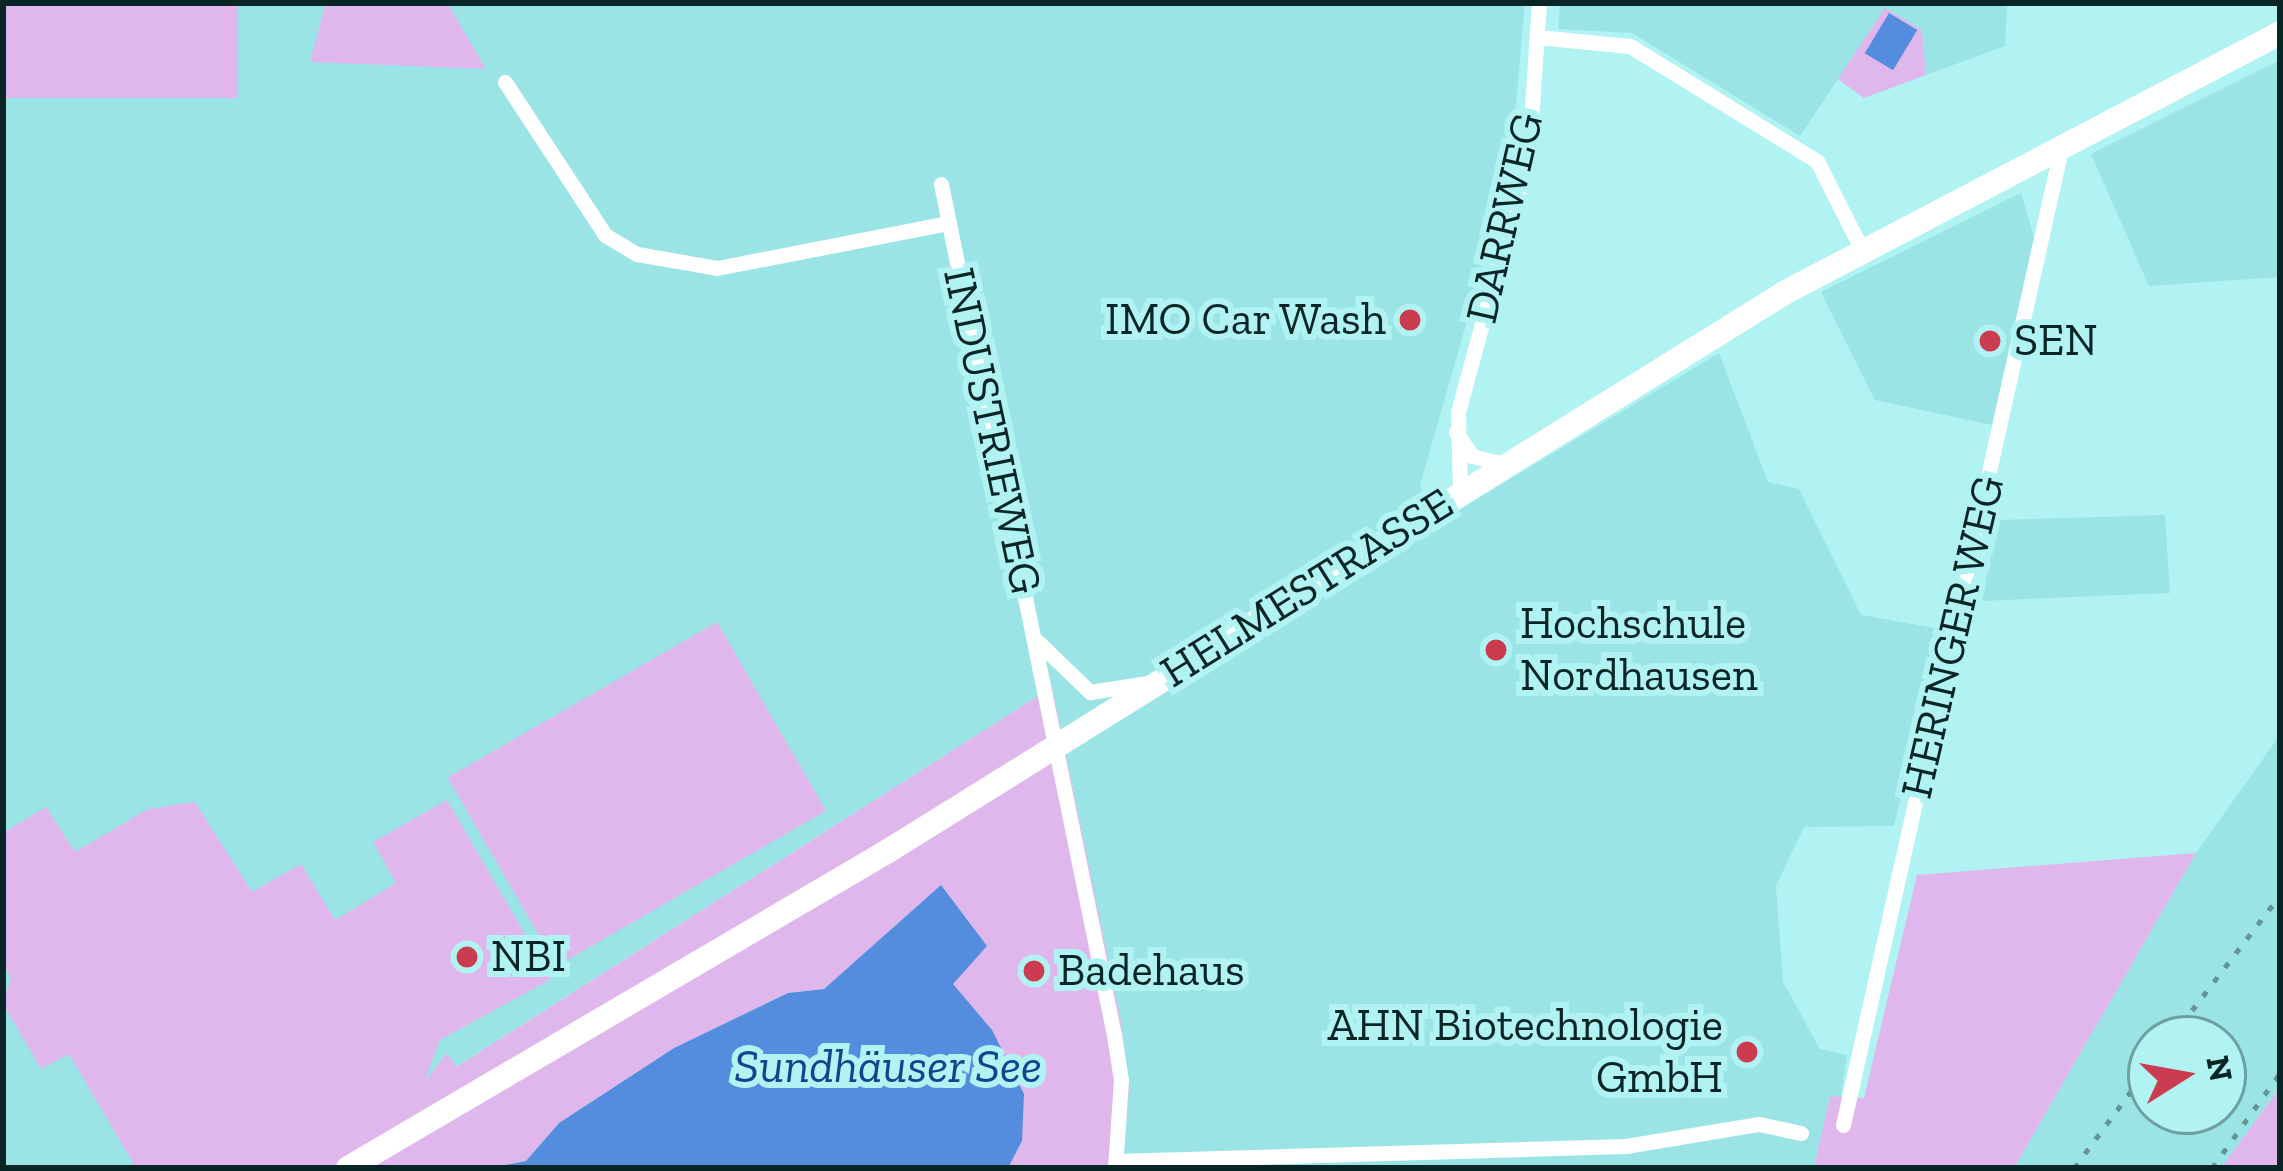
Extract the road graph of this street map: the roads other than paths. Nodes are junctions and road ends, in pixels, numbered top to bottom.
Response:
1 (1539, 3) edge
2 (2280, 33) edge
3 (1537, 37) junction
4 (505, 82) dead end
5 (2061, 149) junction
6 (940, 184) dead end
7 (949, 223) junction
8 (1861, 248) junction
9 (1455, 429) junction
10 (1504, 464) junction
11 (1460, 492) junction
12 (1035, 640) junction
13 (1156, 682) junction
14 (1057, 746) junction
15 (1843, 1125) dead end
16 (1801, 1133) dead end
17 (1455, 1159) edge
18 (1116, 1164) edge
19 (348, 1168) edge

1 - 3 street, DARRWEG
2 - 5 main road, HELMESTRASSE
3 - 8 street
3 - 9 street, DARRWEG
4 - 7 street, INDUSTRIEWEG
5 - 8 main road, HELMESTRASSE
5 - 15 street, HERINGER WEG
6 - 7 street, INDUSTRIEWEG
7 - 12 street, INDUSTRIEWEG
8 - 10 main road, HELMESTRASSE
9 - 10 street
9 - 11 street, DARRWEG
10 - 11 main road, HELMESTRASSE
11 - 13 main road, HELMESTRASSE
12 - 13 street, INDUSTRIEWEG
12 - 14 street, INDUSTRIEWEG
13 - 14 main road, HELMESTRASSE
14 - 18 street, INDUSTRIEWEG
14 - 19 main road, HELMESTRASSE
16 - 17 street
17 - 18 street

